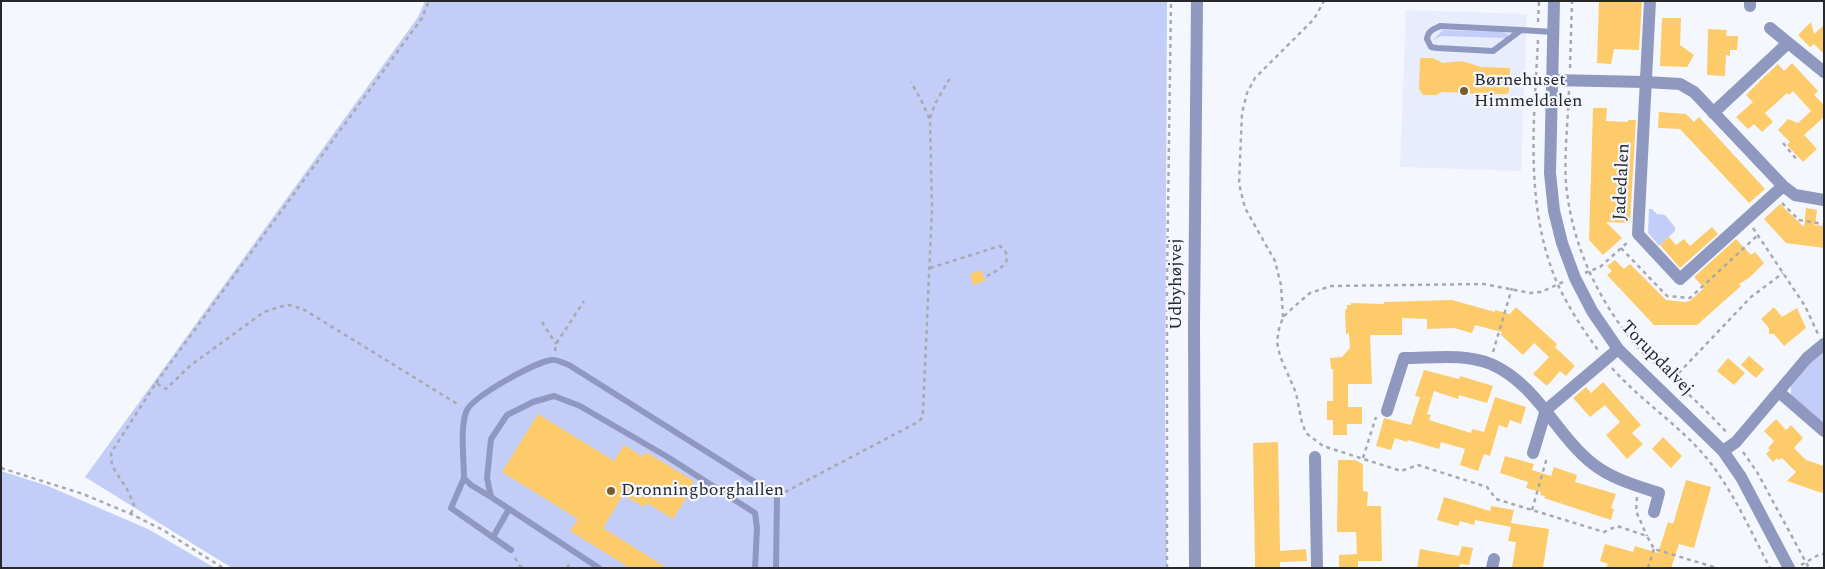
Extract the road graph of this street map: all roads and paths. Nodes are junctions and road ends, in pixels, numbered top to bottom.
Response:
1 (429, 1) edge
2 (1172, 1) edge
3 (1197, 1) edge
4 (1324, 1) edge
5 (1539, 1) edge
6 (1554, 1) edge
7 (1572, 1) edge
8 (1650, 1) edge
9 (1770, 28) dead end
10 (1521, 30) junction
11 (1538, 31) junction
12 (1553, 32) junction
13 (1788, 43) junction
14 (1824, 72) edge
15 (950, 78) dead end
16 (1552, 80) junction
17 (1570, 81) junction
18 (911, 82) dead end
19 (1646, 82) junction
20 (1713, 113) junction
21 (930, 120) junction
22 (1784, 143) dead end
23 (1798, 161) dead end
24 (1778, 191) junction
25 (1824, 200) edge
26 (1748, 219) junction
27 (1824, 224) edge
28 (1638, 234) junction
29 (930, 268) junction
30 (1590, 271) junction
31 (1783, 273) junction
32 (987, 276) dead end
33 (1575, 278) junction
34 (1558, 285) junction
35 (1512, 288) junction
36 (584, 301) dead end
37 (1283, 318) junction
38 (542, 322) dead end
39 (556, 344) junction
40 (1823, 344) edge
41 (1618, 349) junction
42 (552, 360) junction
43 (1605, 360) junction
44 (1489, 364) junction
45 (1673, 380) junction
46 (156, 383) junction
47 (1779, 392) junction
48 (1664, 393) junction
49 (466, 410) junction
50 (1546, 410) junction
51 (1387, 411) joint
52 (1824, 431) edge
53 (1736, 442) junction
54 (1723, 451) junction
55 (1532, 454) joint
56 (1315, 457) dead end
57 (1363, 458) junction
58 (1, 468) edge
59 (464, 478) junction
60 (1638, 486) junction
61 (777, 496) junction
62 (490, 497) junction
63 (510, 509) junction
64 (1532, 510) junction
65 (1654, 512) dead end
66 (131, 514) junction
67 (1647, 536) junction
68 (493, 537) junction
69 (1654, 548) junction
70 (511, 550) joint
71 (1824, 554) edge
72 (1806, 562) junction
73 (223, 568) edge
74 (523, 568) edge
75 (599, 568) edge
76 (755, 568) edge
77 (776, 568) edge
78 (1167, 568) edge
79 (1196, 568) edge
80 (1317, 568) edge
81 (1648, 568) edge
82 (1717, 568) edge
83 (1770, 568) edge
84 (1789, 568) edge
85 (1795, 568) edge
86 (1809, 568) edge

1 - 46 path
2 - 78 path
3 - 79 street, Udbyhøjvej
4 - 37 path
5 - 11 path
6 - 12 street, Torupdalvej
7 - 17 path
8 - 19 street, Jadedalen
9 - 13 street
10 - 10 lane
10 - 11 lane
11 - 12 lane
11 - 34 path
12 - 16 street, Torupdalvej
13 - 14 street
13 - 20 street
15 - 21 path
16 - 17 street
16 - 33 street, Torupdalvej
17 - 19 street
17 - 30 path
18 - 21 path
19 - 20 street
19 - 28 street, Jadedalen
20 - 24 street
21 - 29 path
22 - 23 path
24 - 25 street
24 - 26 street, Jadedalen
24 - 27 path
26 - 28 street, Jadedalen
26 - 31 path
28 - 30 path
29 - 32 path
29 - 61 path
30 - 33 path
30 - 45 path
31 - 40 path
31 - 45 path
33 - 34 path
33 - 41 street, Torupdalvej
34 - 35 path
34 - 43 path
35 - 37 path
35 - 44 path
36 - 39 path
37 - 57 path
38 - 39 path
39 - 42 path
40 - 47 street
41 - 43 street
41 - 48 street, Torupdalvej
42 - 49 lane
42 - 61 lane
43 - 50 street
43 - 83 path
44 - 50 street
44 - 51 street
45 - 48 path
45 - 53 path
46 - 49 path
46 - 66 path
47 - 52 street
47 - 53 street
48 - 54 street, Torupdalvej
49 - 59 lane
50 - 55 street
50 - 60 street
51 - 57 path
53 - 54 street
53 - 72 path
54 - 84 street, Torupdalvej
55 - 64 path
56 - 80 street
57 - 64 path
58 - 66 path
59 - 62 lane
59 - 68 lane
60 - 65 street
60 - 67 path
61 - 77 lane
62 - 63 lane
62 - 76 lane
63 - 68 lane
63 - 75 lane
64 - 67 path
66 - 73 path
67 - 69 path
68 - 70 lane
69 - 81 path
69 - 82 path
70 - 74 path
71 - 72 path
72 - 85 path
72 - 86 path

